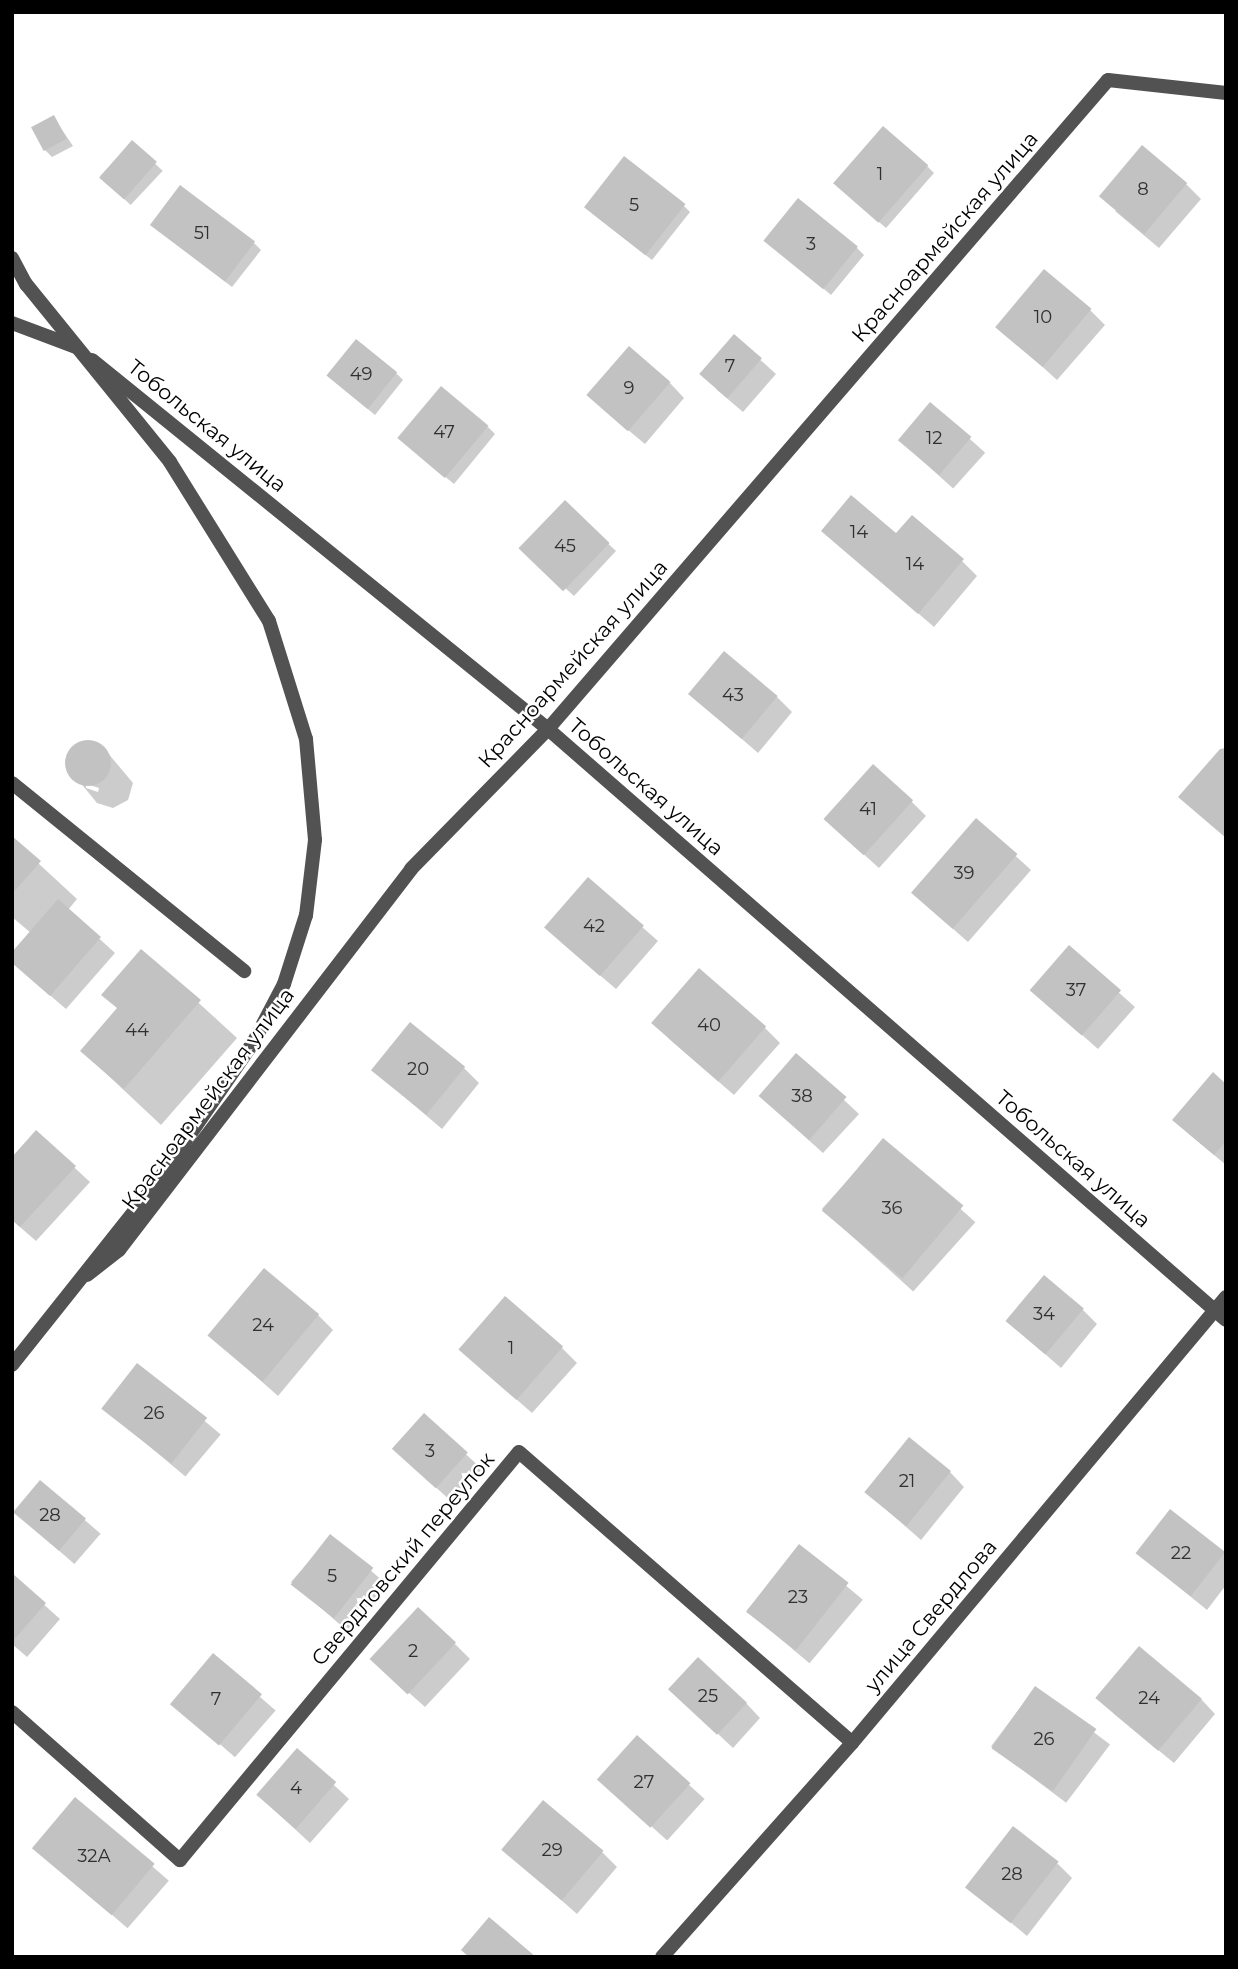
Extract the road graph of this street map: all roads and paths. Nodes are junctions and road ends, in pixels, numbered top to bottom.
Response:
1 (1226, 93) edge
2 (12, 258) edge
3 (12, 323) edge
4 (548, 729) junction
5 (12, 783) edge
6 (244, 971) dead end
7 (78, 1282) junction
8 (1226, 1297) edge
9 (1220, 1315) edge
10 (12, 1365) edge
11 (12, 1712) edge
12 (852, 1743) junction
13 (662, 1957) edge

1 - 4 street, Красноармейская улица
2 - 7 street, Красноармейская улица, bridge
3 - 4 street, Тобольская улица
4 - 7 street, Красноармейская улица
4 - 9 street, Тобольская улица
5 - 6 street
7 - 10 street, Красноармейская улица
8 - 9 street, улица Свердлова
9 - 12 street, улица Свердлова
11 - 12 street, Свердловский переулок
12 - 13 street, улица Свердлова

